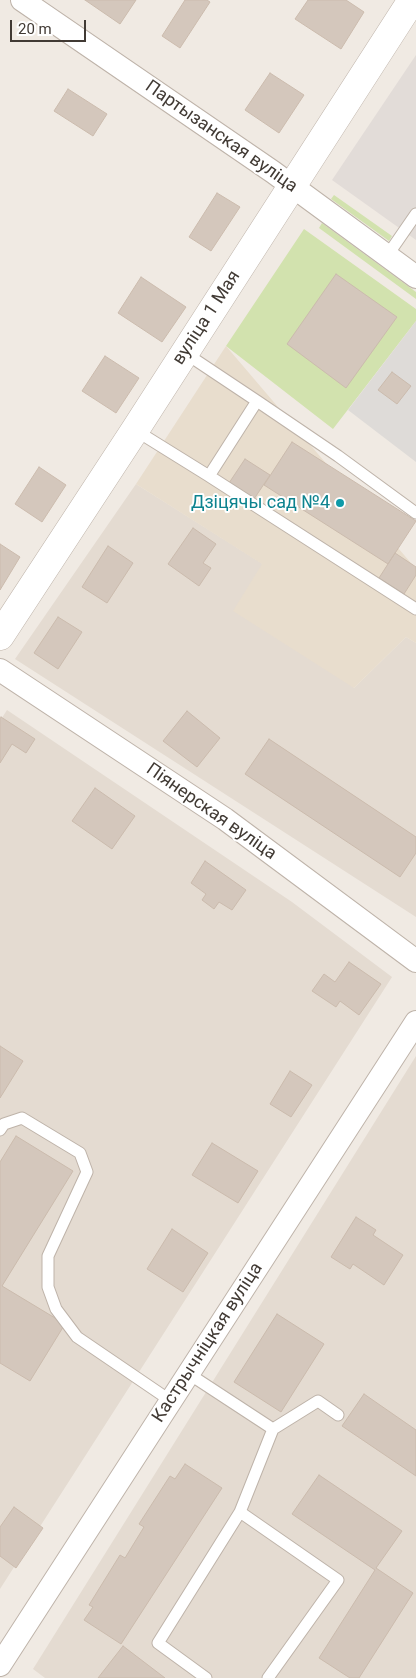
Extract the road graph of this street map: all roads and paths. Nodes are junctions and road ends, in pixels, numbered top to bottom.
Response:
1 (22, 0) edge
2 (412, 0) edge
3 (292, 185) junction
4 (416, 214) edge
5 (387, 256) junction
6 (416, 277) edge
7 (185, 353) junction
8 (257, 401) junction
9 (135, 430) junction
10 (210, 476) junction
11 (416, 513) edge
12 (416, 609) edge
13 (0, 636) edge
14 (0, 670) edge
15 (416, 961) edge
16 (416, 1022) edge
17 (0, 1130) edge
18 (189, 1374) junction
19 (171, 1401) junction
20 (338, 1415) dead end
21 (273, 1429) junction
22 (240, 1512) junction
23 (0, 1665) edge
24 (206, 1678) edge
25 (268, 1678) edge

1 - 3 street, Партызанская вуліца
2 - 3 street, вуліца 1 Мая
3 - 5 street, Партызанская вуліца
3 - 7 street, вуліца 1 Мая
4 - 5 lane
5 - 6 street, Партызанская вуліца
7 - 8 lane
7 - 9 street, вуліца 1 Мая
8 - 10 lane
8 - 11 lane
9 - 10 lane
9 - 13 street, вуліца 1 Мая
10 - 12 lane
14 - 15 street, Піянерская вуліца
16 - 18 street, Кастрычніцкая вуліца
17 - 19 lane
18 - 19 street, Кастрычніцкая вуліца
18 - 21 lane
19 - 23 street, Кастрычніцкая вуліца
20 - 21 lane
21 - 22 lane
22 - 24 lane
22 - 25 lane

